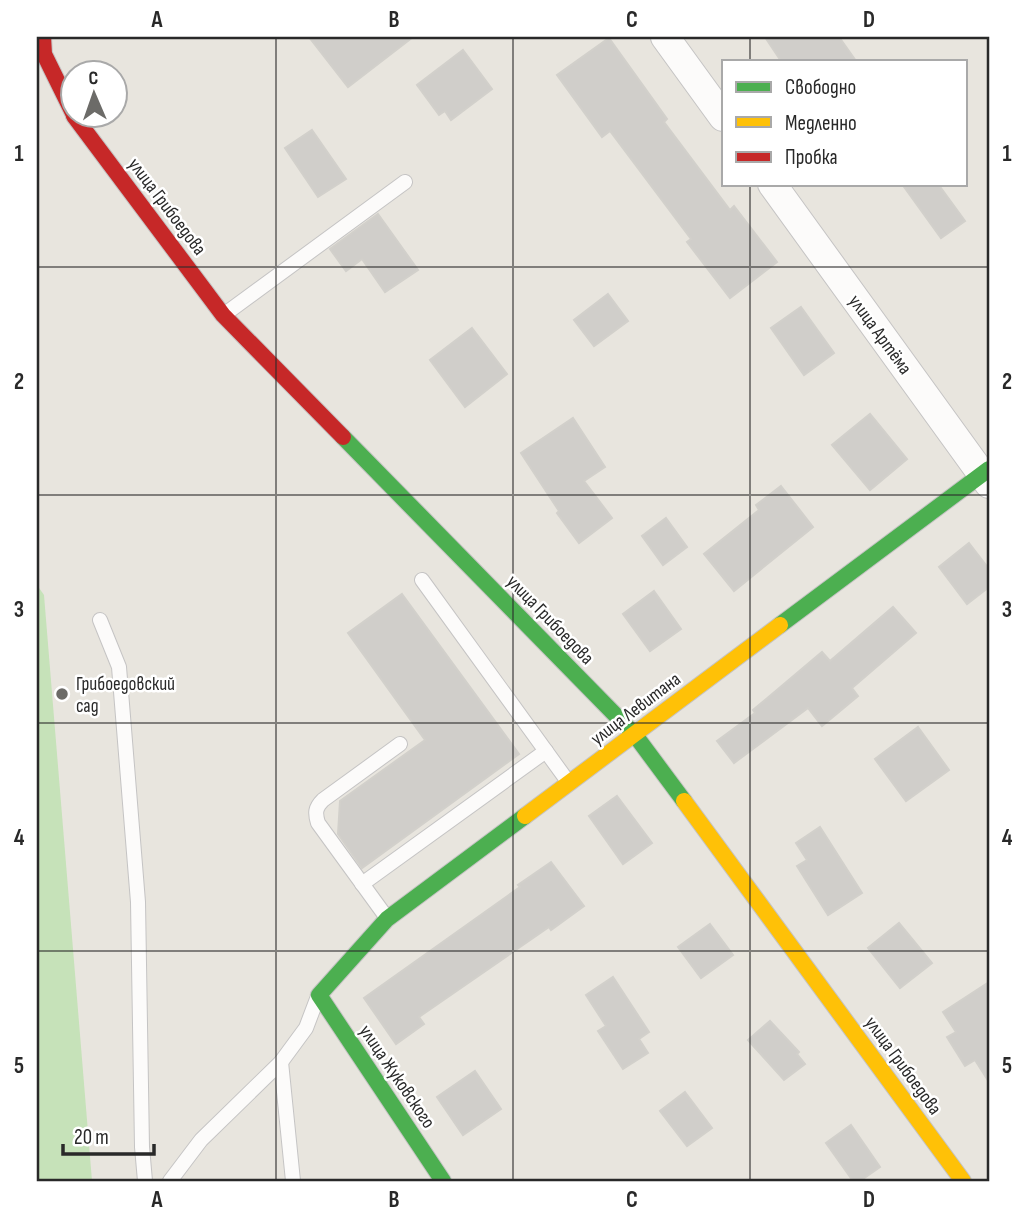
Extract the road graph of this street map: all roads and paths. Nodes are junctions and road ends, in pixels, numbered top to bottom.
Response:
1 (43, 37) edge
2 (665, 37) edge
3 (60, 87) edge
4 (722, 116) edge
5 (85, 130) edge
6 (405, 182) dead end
7 (773, 186) edge
8 (223, 315) junction
9 (987, 476) edge
10 (422, 580) dead end
11 (100, 620) dead end
12 (635, 735) junction
13 (400, 744) dead end
14 (546, 751) junction
15 (569, 783) junction
16 (362, 884) junction
17 (387, 919) junction
18 (319, 995) junction
19 (281, 1062) junction
20 (145, 1181) edge
21 (170, 1181) edge
22 (293, 1181) edge
23 (443, 1181) edge
24 (963, 1181) edge

1 - 3 street, улица Грибоедова
2 - 4 street
5 - 8 street, улица Грибоедова
6 - 8 lane
7 - 9 street, улица Артёма
8 - 12 street, улица Грибоедова
9 - 12 street, улица Левитана
10 - 14 lane
11 - 20 lane
12 - 15 street, улица Левитана
12 - 24 street, улица Грибоедова
13 - 16 lane
14 - 15 lane
14 - 16 lane
15 - 17 street, улица Левитана
16 - 17 lane
17 - 18 street, улица Левитана
18 - 19 lane
18 - 23 street, улица Жуковского
19 - 21 lane
19 - 22 lane

